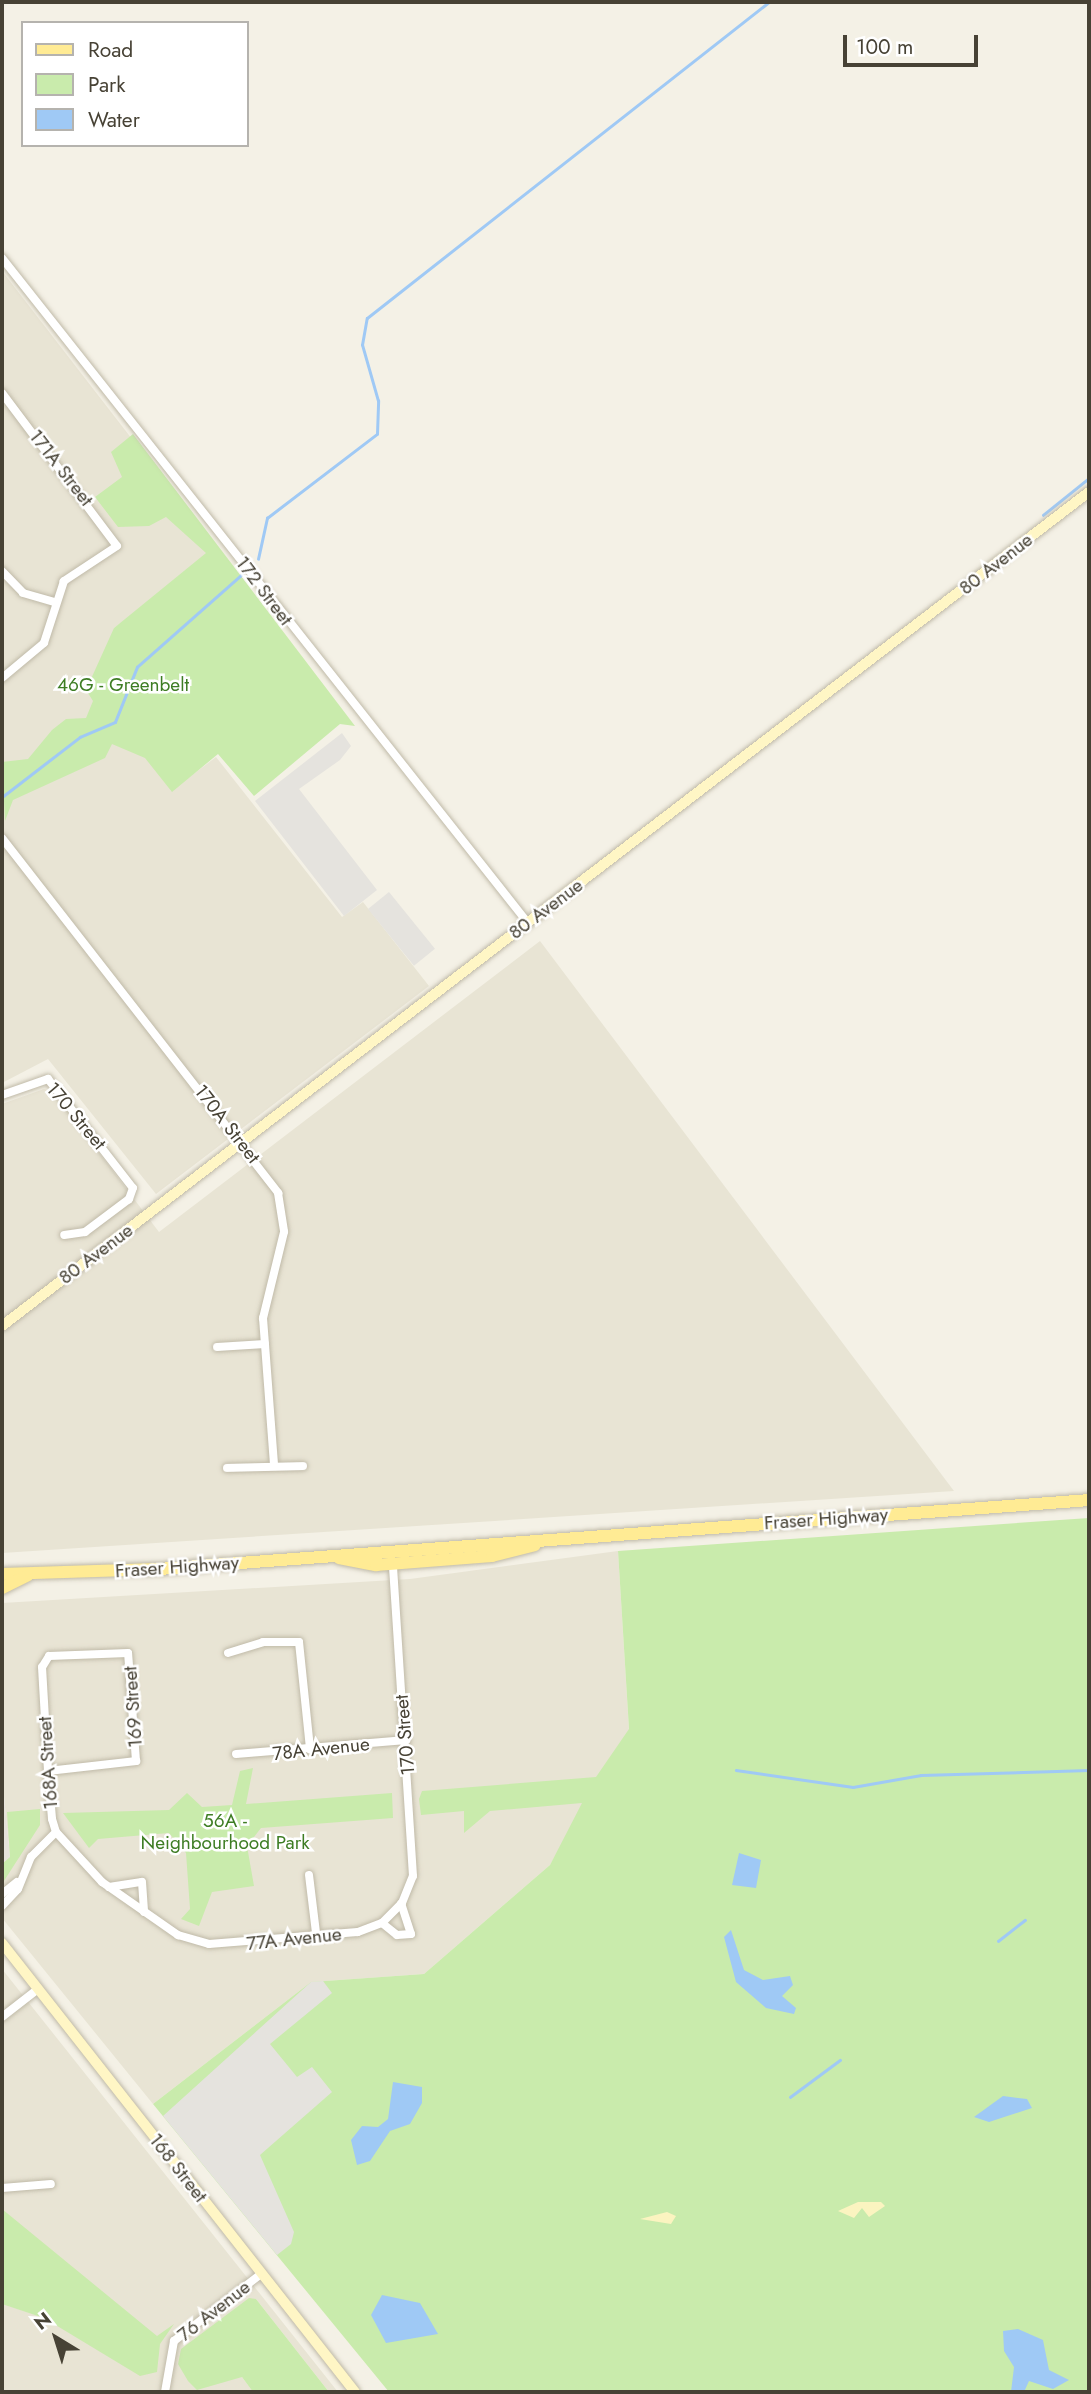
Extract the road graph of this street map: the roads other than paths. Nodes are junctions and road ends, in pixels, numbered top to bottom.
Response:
1 (2, 258) edge
2 (2, 393) edge
3 (1089, 492) edge
4 (2, 571) edge
5 (55, 602) junction
6 (2, 678) edge
7 (2, 838) edge
8 (528, 923) junction
9 (2, 1095) edge
10 (242, 1143) junction
11 (64, 1235) dead end
12 (2, 1326) edge
13 (265, 1344) junction
14 (216, 1347) dead end
15 (274, 1466) junction
16 (303, 1466) dead end
17 (227, 1468) dead end
18 (1089, 1500) edge
19 (563, 1538) junction
20 (481, 1543) junction
21 (323, 1554) junction
22 (438, 1560) junction
23 (393, 1563) junction
24 (2, 1574) edge
25 (30, 1574) junction
26 (2, 1588) edge
27 (228, 1653) dead end
28 (44, 1660) joint
29 (406, 1740) junction
30 (310, 1749) junction
31 (236, 1754) dead end
32 (48, 1771) junction
33 (56, 1832) junction
34 (309, 1875) dead end
35 (17, 1882) junction
36 (109, 1887) junction
37 (2, 1894) edge
38 (401, 1904) junction
39 (2, 1906) edge
40 (144, 1912) junction
41 (382, 1923) junction
42 (316, 1933) junction
43 (178, 1935) joint
44 (2, 1943) edge
45 (38, 1989) junction
46 (2, 2017) edge
47 (51, 2184) dead end
48 (2, 2188) edge
49 (261, 2274) junction
50 (165, 2392) edge
51 (355, 2392) edge

1 - 8 street, 172 Street
2 - 5 street, 171A Street
3 - 8 main road, 80 Avenue
4 - 5 street
5 - 6 street
7 - 10 street, 170A Street
8 - 10 main road, 80 Avenue
9 - 11 street, 170 Street
10 - 12 main road, 80 Avenue
10 - 13 street, 170A Street
13 - 14 street
13 - 15 street, 170A Street
15 - 16 street
15 - 17 street
18 - 19 main road, Fraser Highway
19 - 20 main road, Fraser Highway
19 - 22 main road, Fraser Highway
20 - 21 main road, Fraser Highway
20 - 22 main road
21 - 23 main road, Fraser Highway
21 - 25 main road, Fraser Highway
22 - 23 main road, Fraser Highway
23 - 29 street, 170 Street
24 - 25 main road, Fraser Highway
25 - 26 main road, Fraser Highway
27 - 30 street
28 - 32 street, 168A Street
28 - 32 street, 169 Street
29 - 30 street, 78A Avenue
29 - 38 street, 170 Street
30 - 31 street, 78A Avenue
32 - 33 street, 168A Street
33 - 35 street
33 - 36 street, 168A Street
34 - 42 street
35 - 37 street
35 - 39 street
36 - 40 street, 168A Street
36 - 40 street
38 - 41 street, 77A Avenue
38 - 41 street
40 - 43 street, 168A Street
41 - 42 street, 77A Avenue
42 - 43 street, 77A Avenue
44 - 45 main road, 168 Street
45 - 46 street
45 - 49 main road, 168 Street
47 - 48 street
49 - 50 street, 76 Avenue
49 - 51 main road, 168 Street

